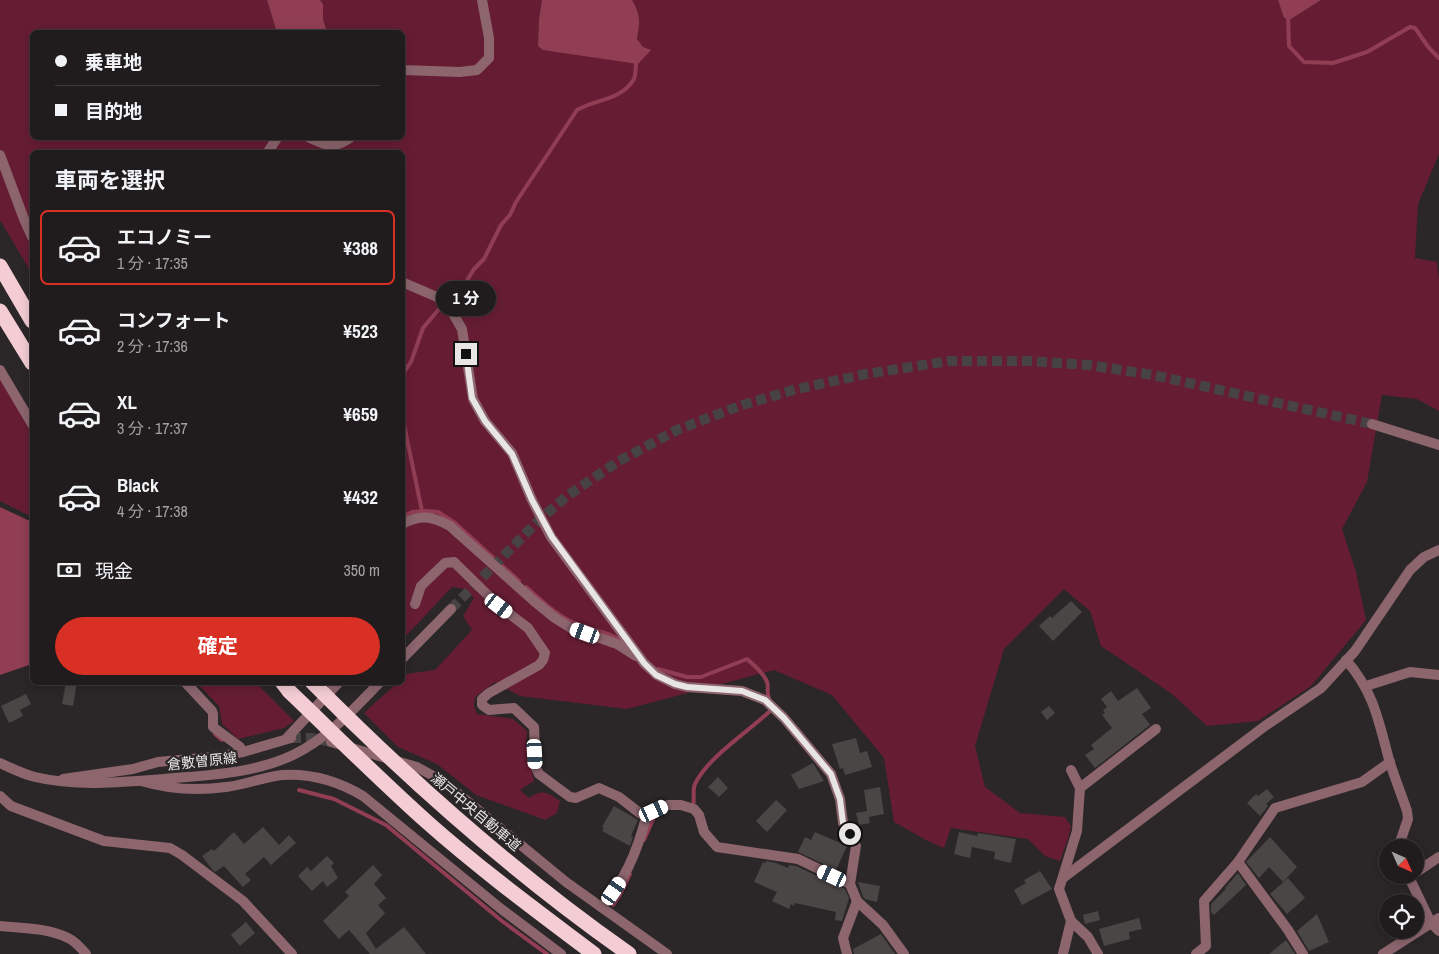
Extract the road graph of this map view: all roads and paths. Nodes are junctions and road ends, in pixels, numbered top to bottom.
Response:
1 (482, 0) edge
2 (405, 70) edge
3 (315, 140) edge
4 (347, 140) edge
5 (0, 155) edge
6 (30, 232) edge
7 (0, 266) edge
8 (405, 283) edge
9 (0, 311) edge
10 (30, 317) edge
11 (30, 360) edge
12 (0, 370) edge
13 (30, 421) edge
14 (1372, 424) tunnel mouth
15 (1439, 445) edge
16 (405, 522) edge
17 (1439, 550) edge
18 (415, 604) dead end
19 (451, 609) tunnel mouth
20 (405, 656) edge
21 (640, 657) junction
22 (1346, 660) junction
23 (1439, 675) edge
24 (188, 685) edge
25 (315, 685) edge
26 (337, 685) edge
27 (377, 685) edge
28 (1366, 686) junction
29 (286, 687) edge
30 (1156, 729) dead end
31 (331, 742) tunnel mouth
32 (241, 752) junction
33 (1390, 762) junction
34 (0, 763) edge
35 (1071, 770) dead end
36 (60, 780) junction
37 (138, 781) junction
38 (1080, 788) junction
39 (0, 796) edge
40 (647, 813) junction
41 (1401, 839) edge
42 (1439, 857) edge
43 (1238, 862) junction
44 (1424, 867) edge
45 (1063, 878) junction
46 (850, 884) junction
47 (1416, 884) edge
48 (857, 901) junction
49 (601, 908) junction
50 (1435, 920) edge
51 (1072, 921) junction
52 (0, 926) edge
53 (1439, 931) edge
54 (86, 954) edge
55 (292, 954) edge
56 (561, 954) edge
57 (594, 954) edge
58 (629, 954) edge
59 (667, 954) edge
60 (847, 954) edge
61 (904, 954) edge
62 (1063, 954) edge
63 (1098, 954) edge
64 (1196, 954) edge
65 (1303, 954) edge
66 (1383, 954) edge

1 - 2 street
3 - 4 street
5 - 6 street
7 - 10 highway
8 - 21 street
9 - 11 highway
12 - 13 street
14 - 15 street
16 - 21 street
17 - 22 street
18 - 40 street
19 - 20 street
21 - 46 street
22 - 28 street
22 - 45 street
23 - 28 street
24 - 32 street
25 - 58 highway, 瀬戸中央自動車道, bridge
26 - 32 street
27 - 37 street, 倉敷曽原線
28 - 33 street
29 - 57 highway, bridge
30 - 38 street
31 - 49 street
32 - 36 street
33 - 41 street
33 - 43 street
34 - 36 street, 倉敷曽原線
35 - 38 street
36 - 37 street, 倉敷曽原線
37 - 56 street
38 - 45 street
39 - 55 street
40 - 46 street
40 - 49 street
42 - 44 street
43 - 64 street
43 - 65 street
45 - 51 street
46 - 48 street
47 - 50 street
48 - 60 street
48 - 61 street
49 - 59 street
50 - 53 street
50 - 66 street
51 - 62 street
51 - 63 street
52 - 54 street

